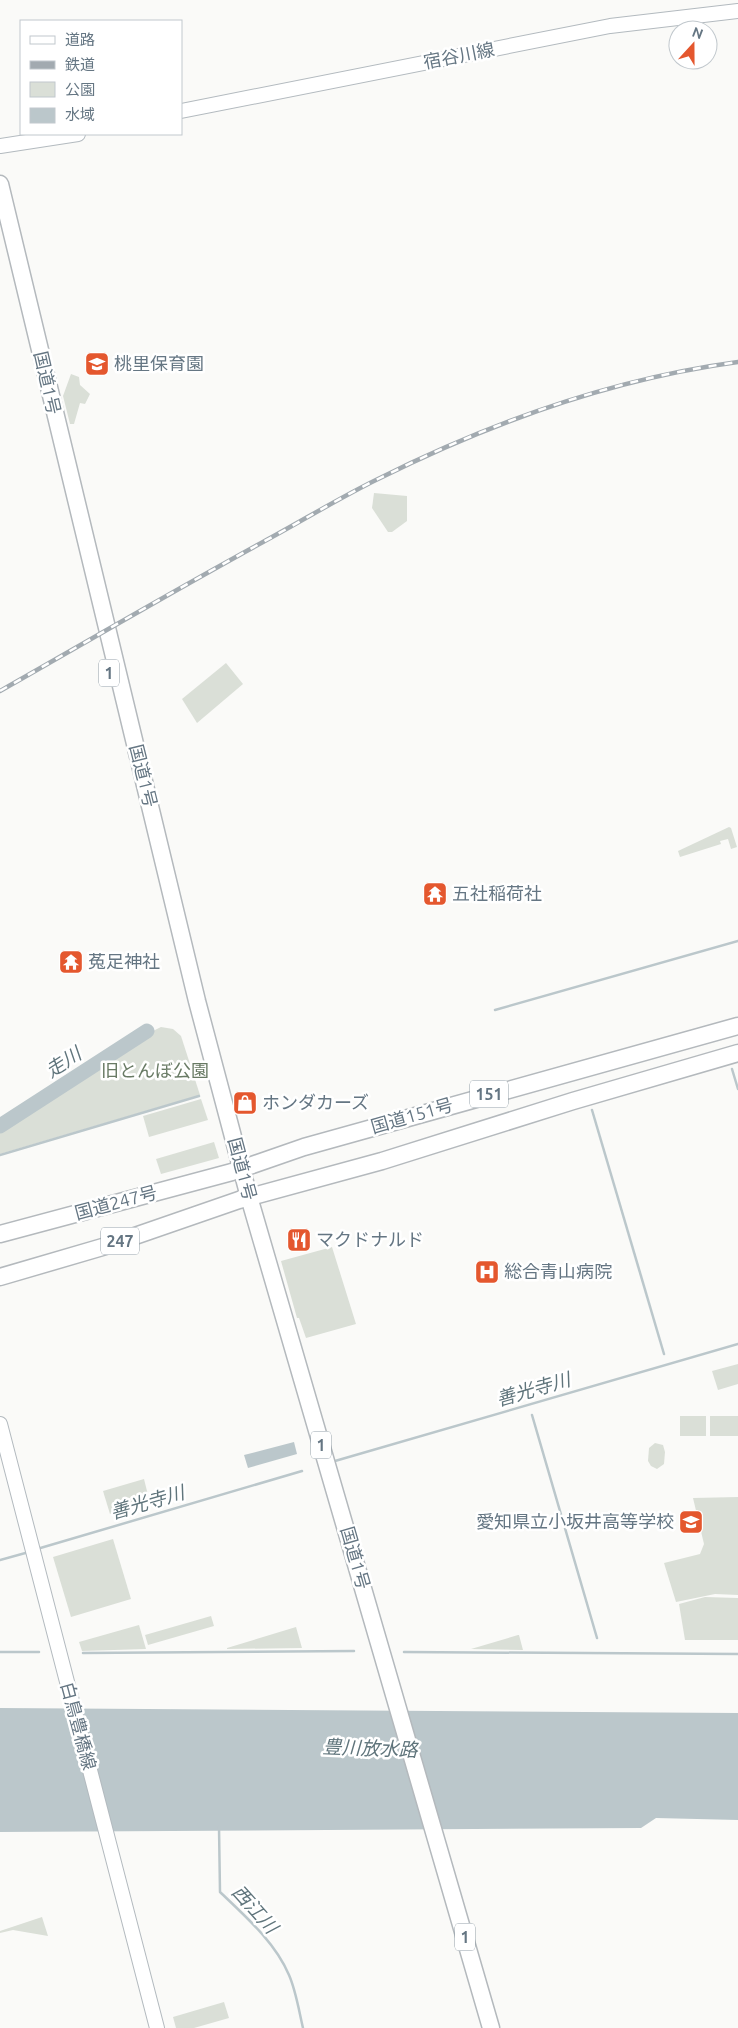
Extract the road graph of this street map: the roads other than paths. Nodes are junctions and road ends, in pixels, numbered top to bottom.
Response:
1 (738, 11) edge
2 (182, 112) edge
3 (72, 135) edge
4 (0, 146) edge
5 (0, 184) edge
6 (0, 234) edge
7 (738, 1026) edge
8 (738, 1053) edge
9 (237, 1169) junction
10 (244, 1198) junction
11 (0, 1234) edge
12 (0, 1278) edge
13 (0, 1424) edge
14 (433, 1846) junction
15 (157, 2028) edge
16 (479, 2028) edge
17 (491, 2028) edge

1 - 2 main road, 宿谷川線
3 - 4 main road
5 - 9 highway, 国道1号 / 1
6 - 9 highway, 国道1号 / 1
7 - 9 highway, 国道151号 / 151
8 - 10 highway, 国道151号 / 151
9 - 10 highway, 国道1号 / 1
9 - 11 highway, 国道247号 / 247
10 - 12 highway, 国道247号 / 247
10 - 14 highway, 国道1号 / 1
13 - 15 main road, 白鳥豊橋線
14 - 16 highway, 国道1号 / 1
14 - 17 highway, 国道1号 / 1

